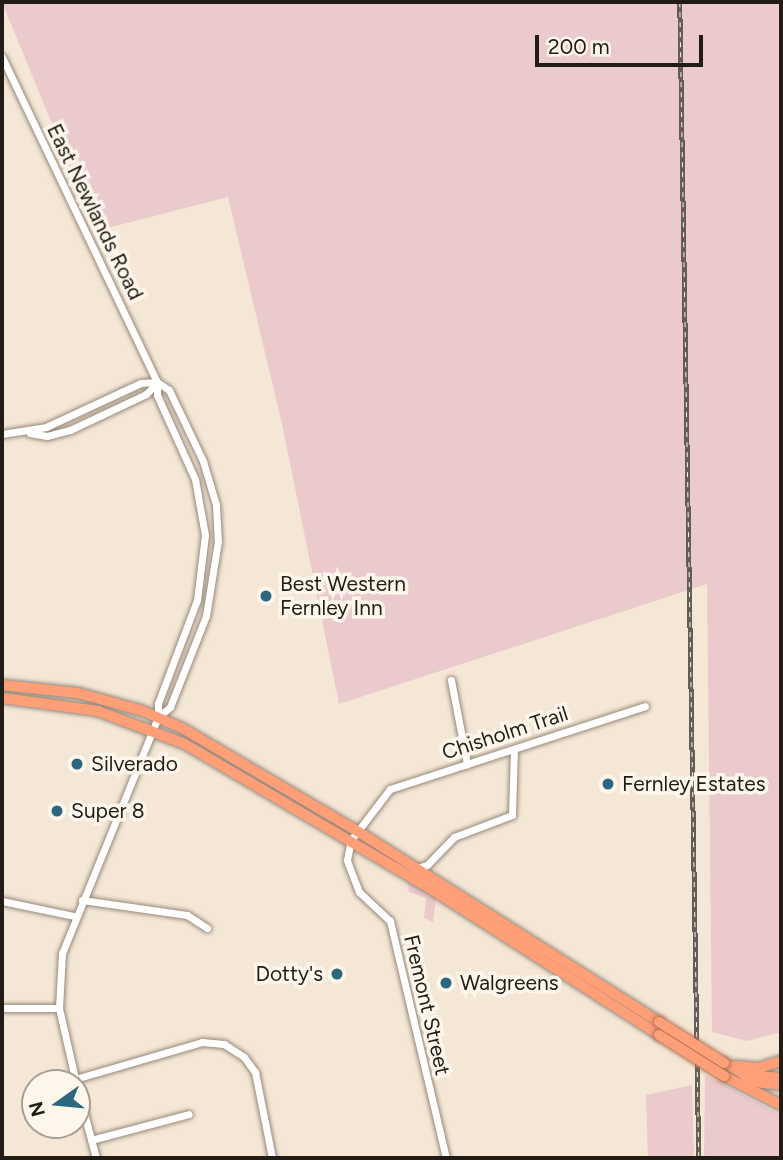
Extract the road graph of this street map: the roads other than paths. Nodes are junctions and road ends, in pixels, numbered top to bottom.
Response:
1 (2, 57) edge
2 (157, 382) junction
3 (30, 433) junction
4 (2, 434) edge
5 (198, 490) junction
6 (216, 505) junction
7 (451, 680) dead end
8 (2, 685) edge
9 (2, 698) edge
10 (645, 706) dead end
11 (158, 717) junction
12 (152, 729) junction
13 (514, 749) junction
14 (467, 764) junction
15 (354, 835) junction
16 (438, 854) junction
17 (417, 868) junction
18 (435, 879) junction
19 (82, 900) junction
20 (2, 901) edge
21 (75, 916) junction
22 (207, 928) dead end
23 (2, 1007) edge
24 (59, 1008) junction
25 (781, 1060) edge
26 (724, 1063) junction
27 (73, 1069) edge
28 (724, 1076) junction
29 (91, 1078) edge
30 (781, 1078) edge
31 (781, 1085) edge
32 (781, 1105) edge
33 (189, 1114) dead end
34 (91, 1140) joint
35 (96, 1158) edge
36 (271, 1158) edge
37 (446, 1158) edge

1 - 2 street, East Newlands Road
2 - 3 street
2 - 3 street
2 - 5 street, East Newlands Road
2 - 6 street, East Newlands Road
3 - 4 street
5 - 6 street
5 - 11 street, East Newlands Road
6 - 11 street, East Newlands Road
7 - 14 street
8 - 11 highway
9 - 12 highway
10 - 13 street, Chisholm Trail
11 - 12 street, East Newlands Road
11 - 15 highway
12 - 15 highway
12 - 19 street, East Newlands Road
13 - 14 street, Chisholm Trail
13 - 16 street
14 - 15 street, Chisholm Trail
15 - 17 highway
15 - 28 highway, bridge
15 - 37 street, Fremont Street
16 - 17 street
16 - 18 street
17 - 18 highway
18 - 26 highway, bridge
19 - 21 street, East Newlands Road
19 - 22 street
20 - 21 street
21 - 24 street, East Newlands Road
23 - 24 street
24 - 27 street, East Newlands Road
25 - 26 highway
26 - 30 highway
28 - 31 highway
28 - 32 highway
29 - 36 street
33 - 34 street
34 - 35 street, East Newlands Road

